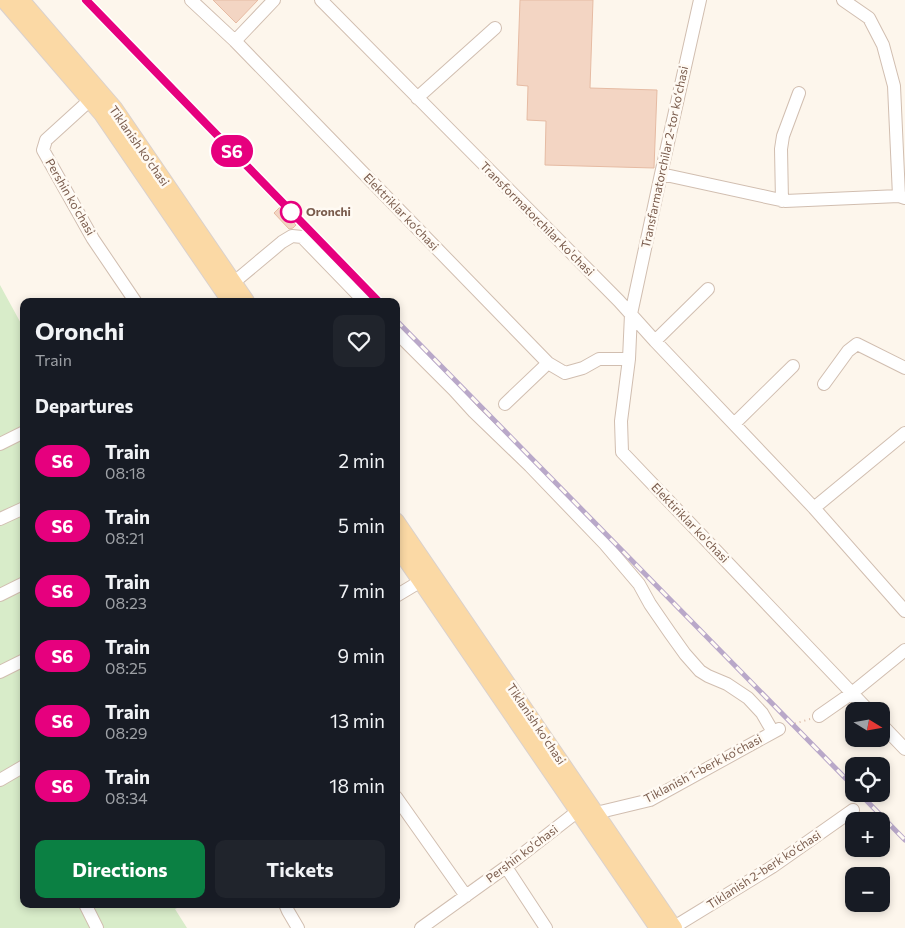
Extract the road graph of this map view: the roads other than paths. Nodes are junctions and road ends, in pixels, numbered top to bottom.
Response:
1 (4, 0) edge
2 (21, 0) edge
3 (191, 0) edge
4 (274, 0) edge
5 (321, 0) edge
6 (700, 0) edge
7 (843, 0) edge
8 (494, 28) dead end
9 (235, 41) junction
10 (799, 93) dead end
11 (417, 98) junction
12 (90, 100) junction
13 (661, 174) junction
14 (902, 197) edge
15 (782, 201) junction
16 (233, 283) junction
17 (708, 289) dead end
18 (133, 298) edge
19 (228, 298) edge
20 (244, 298) edge
21 (361, 298) edge
22 (631, 314) junction
23 (400, 336) edge
24 (655, 341) junction
25 (629, 359) junction
26 (548, 363) junction
27 (793, 366) dead end
28 (905, 368) edge
29 (824, 384) dead end
30 (505, 404) dead end
31 (734, 424) junction
32 (20, 434) edge
33 (905, 434) edge
34 (0, 444) edge
35 (814, 508) junction
36 (20, 510) edge
37 (0, 519) edge
38 (400, 527) edge
39 (400, 551) edge
40 (421, 581) junction
41 (20, 585) edge
42 (400, 594) edge
43 (0, 595) edge
44 (905, 611) edge
45 (905, 650) edge
46 (20, 662) edge
47 (0, 672) edge
48 (852, 693) junction
49 (861, 702) edge
50 (819, 716) dead end
51 (890, 733) edge
52 (905, 749) edge
53 (20, 768) edge
54 (0, 780) edge
55 (400, 803) edge
56 (853, 810) dead end
57 (578, 811) junction
58 (596, 813) junction
59 (506, 867) junction
60 (466, 896) junction
61 (87, 908) edge
62 (287, 908) edge
63 (426, 926) edge
64 (97, 928) edge
65 (298, 928) edge
66 (546, 928) edge
67 (669, 928) edge

1 - 12 main road
2 - 16 main road, Tiklanish ko'chasi
3 - 9 street, Elektriklar ko‘chasi
4 - 9 street
5 - 11 street, Transformatorchilar ko'chasi
6 - 13 street, Transfarmatorchilar 2-tor koʻchasi
7 - 14 street
8 - 11 street
9 - 26 street, Elektriklar ko‘chasi
10 - 15 street
11 - 22 street, Transformatorchilar ko'chasi
12 - 18 street, Pershin ko'chasi
12 - 19 main road
13 - 15 street
13 - 22 street, Transfarmatorchilar 2-tor koʻchasi
14 - 15 street
16 - 20 main road, Tiklanish ko'chasi
16 - 21 street
17 - 24 street
22 - 24 street, Transformatorchilar ko'chasi
22 - 25 street, Elektiriklar ko'chasi
23 - 58 street, Tiklanish 1-berk ko‘chasi
24 - 31 street, Transformatorchilar ko'chasi
25 - 26 street, Elektriklar ko‘chasi
25 - 48 street, Elektiriklar ko'chasi
26 - 30 street
27 - 31 street
28 - 29 street
31 - 35 street, Transformatorchilar ko'chasi
32 - 34 street
33 - 35 street
35 - 44 street, Transformatorchilar ko'chasi
36 - 37 street
38 - 58 main road, Tiklanish ko'chasi
39 - 40 main road
40 - 42 street
40 - 57 main road
41 - 43 street
45 - 48 street
46 - 47 street
48 - 49 street, Elektiriklar ko'chasi
48 - 50 street
51 - 52 street
53 - 54 street
55 - 60 street
56 - 67 street, Tiklanish 2-berk ko‘chasi
57 - 58 main road
57 - 59 street, Pershin ko'chasi
57 - 67 main road
58 - 67 main road, Tiklanish ko'chasi
59 - 60 street, Pershin ko'chasi
59 - 66 street
60 - 63 street, Pershin ko'chasi
61 - 64 street
62 - 65 street

